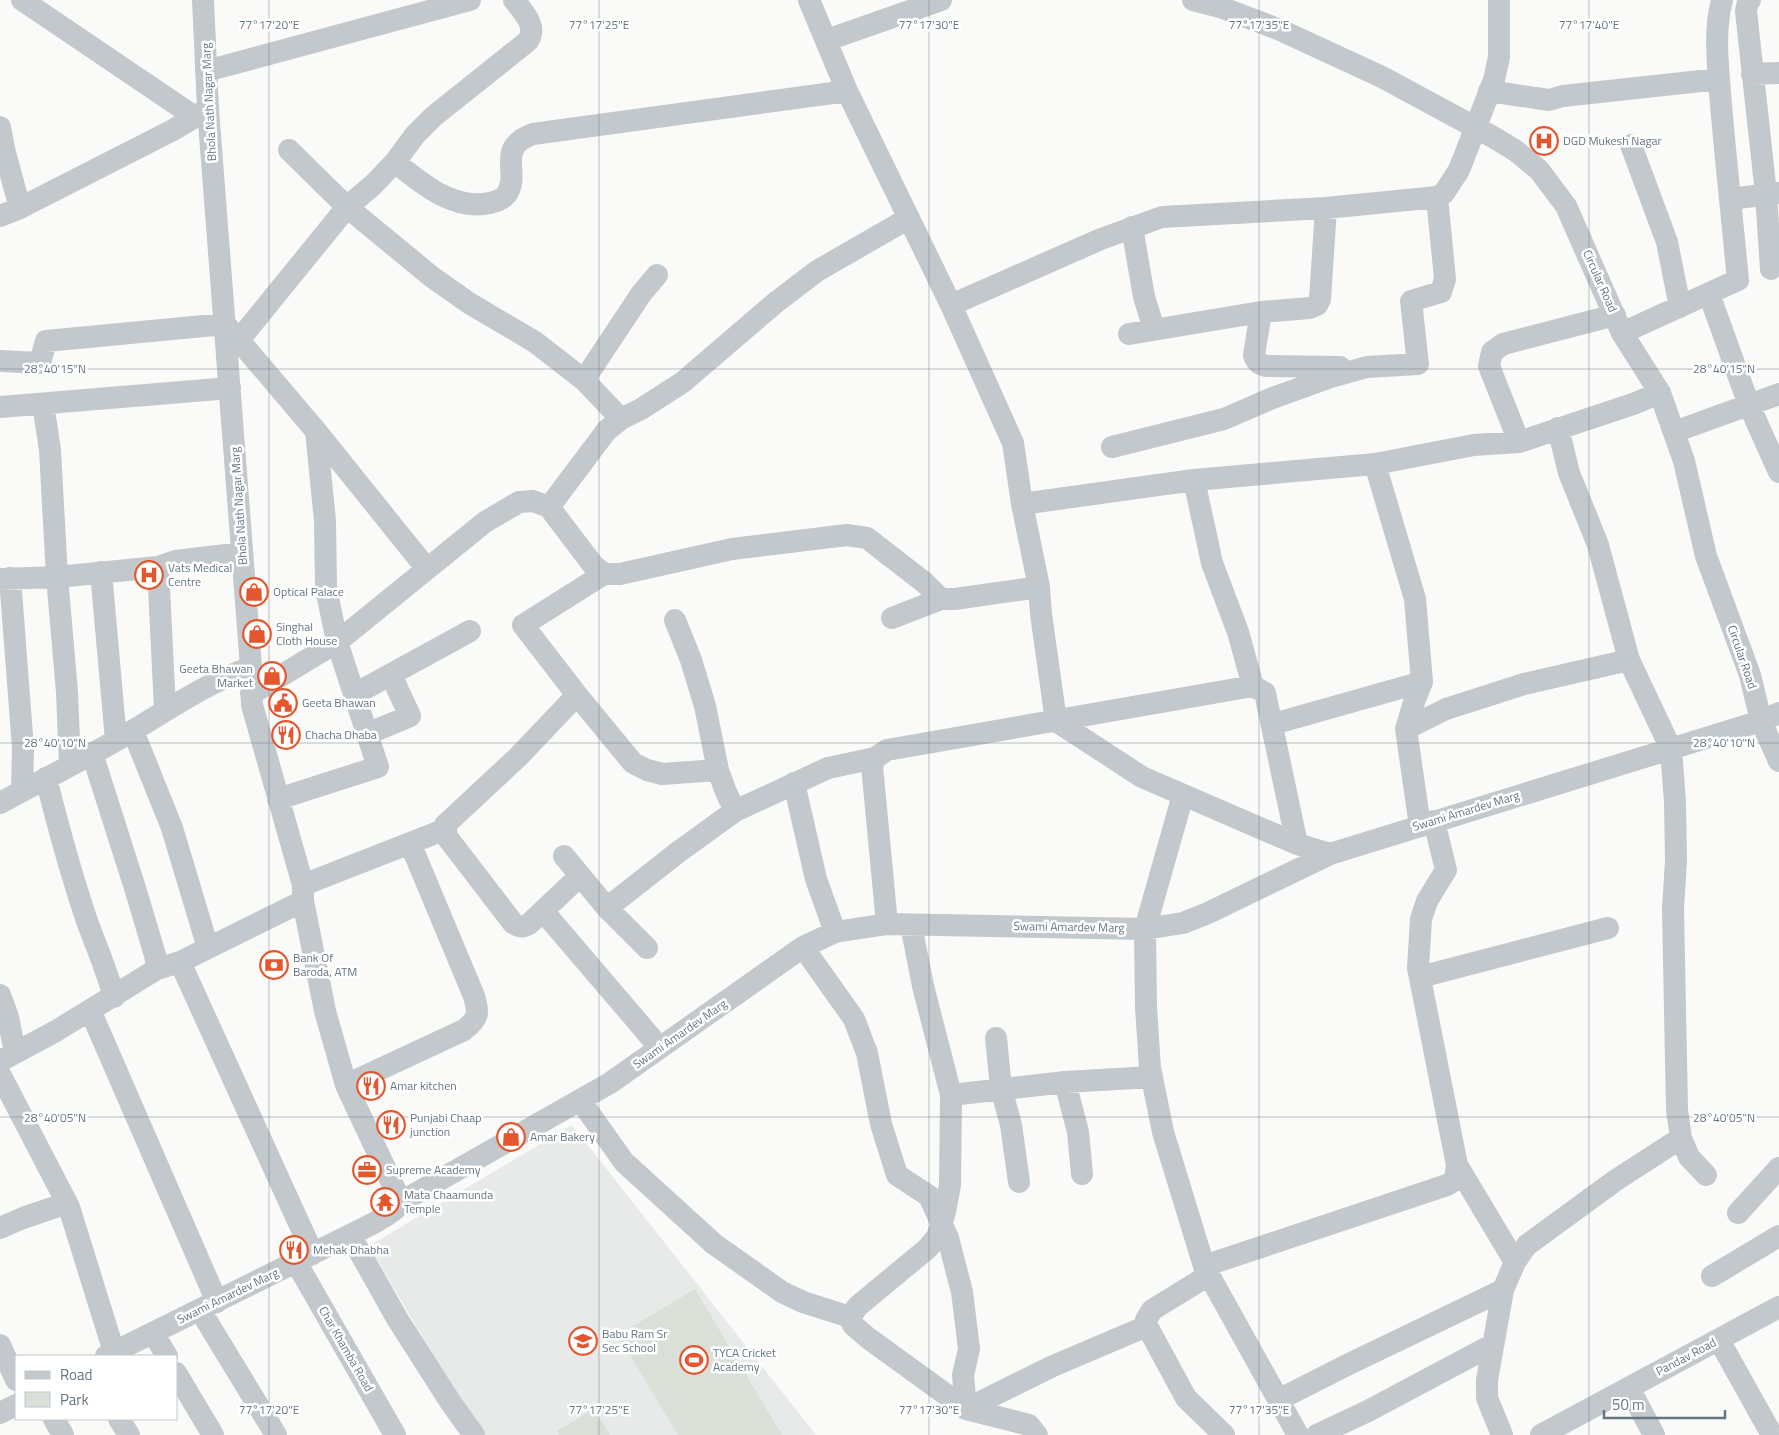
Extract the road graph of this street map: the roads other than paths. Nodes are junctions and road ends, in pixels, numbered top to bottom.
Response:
1 (22, 0) edge
2 (203, 0) edge
3 (470, 0) edge
4 (514, 0) edge
5 (809, 0) edge
6 (941, 0) edge
7 (1193, 0) edge
8 (1499, 0) edge
9 (1722, 0) edge
10 (1750, 0) edge
11 (827, 40) junction
12 (206, 71) junction
13 (1779, 73) edge
14 (1752, 74) junction
15 (1719, 79) junction
16 (848, 91) junction
17 (1490, 92) junction
18 (201, 113) junction
19 (0, 127) edge
20 (1476, 127) junction
21 (1631, 145) dead end
22 (289, 150) dead end
23 (395, 162) junction
24 (1773, 193) edge
25 (1437, 197) junction
26 (1730, 199) junction
27 (347, 207) junction
28 (1326, 208) junction
29 (10, 212) edge
30 (909, 218) junction
31 (1132, 227) junction
32 (1775, 268) edge
33 (657, 275) dead end
34 (1738, 280) junction
35 (1709, 294) junction
36 (951, 305) junction
37 (1680, 306) junction
38 (1261, 312) junction
39 (1618, 324) junction
40 (1154, 330) junction
41 (232, 332) junction
42 (1129, 334) dead end
43 (0, 361) edge
44 (1340, 368) dead end
45 (584, 380) junction
46 (230, 388) junction
47 (1660, 393) junction
48 (1779, 394) edge
49 (43, 404) junction
50 (1749, 405) junction
51 (0, 407) edge
52 (621, 420) junction
53 (1558, 428) junction
54 (316, 431) junction
55 (1674, 432) junction
56 (1519, 442) junction
57 (1112, 448) dead end
58 (1375, 464) junction
59 (1779, 472) edge
60 (1194, 480) junction
61 (1022, 504) junction
62 (549, 507) junction
63 (242, 553) junction
64 (158, 567) junction
65 (427, 569) junction
66 (101, 572) junction
67 (604, 574) junction
68 (57, 577) junction
69 (5, 579) edge
70 (1039, 586) junction
71 (941, 599) junction
72 (892, 618) dead end
73 (675, 620) dead end
74 (470, 631) dead end
75 (337, 642) junction
76 (1628, 660) junction
77 (251, 667) junction
78 (391, 675) junction
79 (1422, 682) junction
80 (1253, 686) junction
81 (251, 694) junction
82 (355, 694) junction
83 (577, 695) junction
84 (165, 710) junction
85 (1770, 717) edge
86 (1056, 721) junction
87 (1273, 724) junction
88 (1406, 729) junction
89 (367, 734) junction
90 (125, 735) junction
91 (1671, 748) junction
92 (92, 753) junction
93 (875, 758) junction
94 (1779, 760) edge
95 (70, 765) junction
96 (718, 770) junction
97 (46, 778) junction
98 (794, 783) junction
99 (22, 791) junction
100 (1183, 795) junction
101 (278, 799) junction
102 (0, 803) edge
103 (735, 811) junction
104 (1427, 823) junction
105 (446, 829) junction
106 (410, 843) junction
107 (1297, 844) junction
108 (1330, 854) junction
109 (564, 856) dead end
110 (580, 876) junction
111 (303, 893) junction
112 (607, 908) junction
113 (543, 911) junction
114 (887, 924) junction
115 (911, 925) junction
116 (1608, 928) dead end
117 (1145, 929) junction
118 (835, 932) junction
119 (803, 947) junction
120 (208, 948) junction
121 (647, 948) dead end
122 (180, 962) junction
123 (158, 969) junction
124 (1420, 976) junction
125 (0, 995) edge
126 (114, 997) junction
127 (90, 1010) junction
128 (996, 1038) dead end
129 (660, 1048) junction
130 (7, 1057) edge
131 (0, 1074) edge
132 (1152, 1077) junction
133 (1065, 1082) junction
134 (346, 1085) junction
135 (1001, 1088) junction
136 (951, 1095) junction
137 (580, 1100) junction
138 (1681, 1138) junction
139 (1457, 1165) junction
140 (1779, 1168) edge
141 (1082, 1174) dead end
142 (1706, 1175) dead end
143 (1019, 1182) dead end
144 (399, 1201) junction
145 (67, 1203) junction
146 (1738, 1213) dead end
147 (941, 1223) junction
148 (0, 1228) edge
149 (350, 1236) junction
150 (1779, 1236) edge
151 (305, 1258) junction
152 (1515, 1262) junction
153 (1206, 1271) junction
154 (1712, 1276) dead end
155 (1504, 1290) junction
156 (208, 1306) junction
157 (1779, 1308) edge
158 (850, 1317) junction
159 (1147, 1326) junction
160 (153, 1333) junction
161 (1719, 1340) junction
162 (1492, 1345) junction
163 (0, 1346) edge
164 (110, 1354) edge
165 (165, 1355) edge
166 (178, 1376) edge
167 (15, 1378) edge
168 (1628, 1388) junction
169 (1278, 1400) junction
170 (15, 1406) edge
171 (966, 1409) junction
172 (0, 1413) edge
173 (55, 1420) edge
174 (120, 1420) edge
175 (63, 1435) edge
176 (129, 1435) edge
177 (213, 1435) edge
178 (276, 1435) edge
179 (395, 1435) edge
180 (474, 1435) edge
181 (1037, 1435) edge
182 (1224, 1435) edge
183 (1298, 1435) edge
184 (1317, 1435) edge
185 (1502, 1435) edge
186 (1541, 1435) edge
187 (1654, 1435) edge
188 (1772, 1435) edge

1 - 18 street
2 - 12 street, Bhola Nath Nagar Marg
3 - 12 street
4 - 23 street
5 - 11 street
6 - 11 street
7 - 20 street, Circular Road
8 - 17 street
9 - 15 street
10 - 14 street
11 - 16 street
12 - 18 street, Bhola Nath Nagar Marg
13 - 14 street
14 - 24 street
15 - 17 street
15 - 26 street
16 - 23 street
16 - 30 street
17 - 20 street
18 - 29 street
18 - 41 street, Bhola Nath Nagar Marg
19 - 29 street
20 - 25 street
20 - 39 street, Circular Road
21 - 37 street
22 - 27 street
23 - 27 street
24 - 26 street
24 - 32 street
25 - 28 street
25 - 57 street
26 - 34 street
27 - 41 street
27 - 45 street
28 - 31 street
28 - 38 street
30 - 36 street
30 - 52 street
31 - 36 street
31 - 40 street
32 - 34 street
33 - 45 street
34 - 35 street
35 - 37 street
35 - 50 street
36 - 61 street
37 - 39 street
38 - 40 street
38 - 44 street
39 - 47 street, Circular Road
39 - 56 street
40 - 42 street
41 - 43 street
41 - 46 street, Bhola Nath Nagar Marg
41 - 54 street
45 - 52 street
46 - 49 street
46 - 63 street, Bhola Nath Nagar Marg
47 - 53 street
47 - 55 street, Circular Road
48 - 50 street
49 - 51 street
49 - 68 street
50 - 55 street
50 - 59 street
52 - 62 street
53 - 56 street
53 - 76 street
54 - 65 street
54 - 75 street
55 - 85 street, Circular Road
56 - 58 street
58 - 60 street
58 - 79 street
60 - 61 street
60 - 80 street
61 - 70 street
62 - 65 street
62 - 67 street
63 - 64 street
63 - 77 street, Bhola Nath Nagar Marg
64 - 66 street
64 - 84 street
65 - 75 street
66 - 68 street
66 - 90 street
67 - 71 street
67 - 83 street
68 - 69 street
68 - 95 street
69 - 99 street
70 - 71 street
70 - 86 street
71 - 72 street
73 - 96 street
74 - 78 street
75 - 81 street
75 - 82 street
76 - 88 street
76 - 91 street
77 - 81 street, Bhola Nath Nagar Marg
77 - 84 street
78 - 82 street
78 - 89 street
79 - 87 street
79 - 88 street
80 - 86 street
80 - 87 street
81 - 101 street, Bhola Nath Nagar Marg
82 - 89 street
83 - 96 street
83 - 105 street
84 - 90 street
85 - 91 street, Swami Amardev Marg
85 - 94 street, Circular Road
86 - 93 street
86 - 100 street
87 - 107 street
88 - 104 street
89 - 101 street
90 - 92 street
90 - 120 street
91 - 104 street, Swami Amardev Marg
91 - 138 street
92 - 95 street
92 - 123 street
93 - 98 street
93 - 114 street
95 - 97 street
96 - 103 street
97 - 99 street
97 - 126 street
98 - 103 street
98 - 118 street
99 - 102 street
100 - 107 street
100 - 117 street
101 - 111 street, Bhola Nath Nagar Marg
103 - 112 street
104 - 108 street, Swami Amardev Marg
104 - 124 street
105 - 106 street
105 - 113 street
106 - 111 street
106 - 134 street
107 - 108 street
108 - 117 street, Swami Amardev Marg
109 - 110 street
110 - 112 street
110 - 113 street
111 - 120 street
111 - 134 street, Bhola Nath Nagar Marg
112 - 121 street
113 - 129 street
114 - 115 street, Swami Amardev Marg
114 - 118 street, Swami Amardev Marg
115 - 117 street, Swami Amardev Marg
115 - 136 street
116 - 124 street
117 - 132 street
118 - 119 street, Swami Amardev Marg
119 - 129 street, Swami Amardev Marg
119 - 147 street
120 - 122 street
122 - 123 street
122 - 151 street, Char Khamba Road
123 - 126 street
124 - 139 street
125 - 130 street
126 - 127 street
127 - 130 street
127 - 156 street
128 - 135 street
129 - 137 street, Swami Amardev Marg
131 - 145 street
132 - 133 street
132 - 153 street
133 - 135 street
133 - 141 street
134 - 144 street, Bhola Nath Nagar Marg
135 - 136 street
135 - 143 street
136 - 147 street
137 - 144 street, Swami Amardev Marg
137 - 158 street
138 - 142 street
138 - 152 street
139 - 152 street
139 - 153 street
140 - 146 street
144 - 149 street, Swami Amardev Marg
145 - 148 street
145 - 164 street
147 - 158 street
147 - 171 street
149 - 151 street, Swami Amardev Marg
149 - 180 street
150 - 154 street
151 - 156 street, Swami Amardev Marg
151 - 179 street, Char Khamba Road
152 - 155 street
153 - 159 street
153 - 169 street
155 - 162 street
155 - 169 street
156 - 160 street, Swami Amardev Marg
156 - 178 street
157 - 161 street, Pandav Road
158 - 171 street
159 - 171 street
159 - 182 street
160 - 164 street, Swami Amardev Marg
160 - 165 street
161 - 168 street, Pandav Road
161 - 188 street
162 - 184 street
162 - 185 street
163 - 167 street
166 - 177 street
168 - 186 street, Pandav Road
168 - 187 street
169 - 183 street
170 - 172 street
171 - 181 street
173 - 175 street
174 - 176 street

